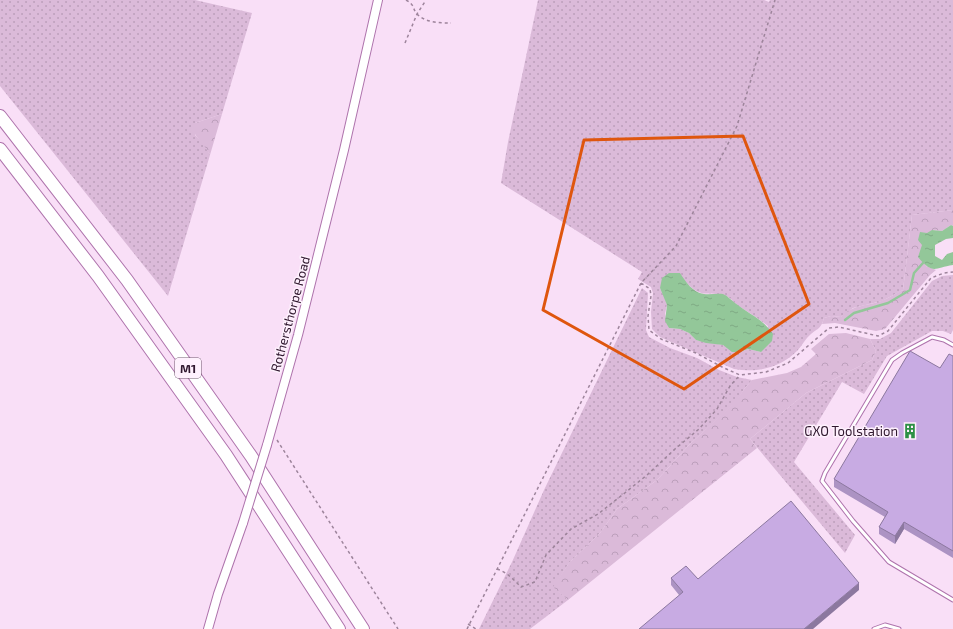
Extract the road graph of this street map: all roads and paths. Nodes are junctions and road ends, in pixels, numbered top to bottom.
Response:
1 (378, 0) edge
2 (406, 0) edge
3 (426, 0) edge
4 (775, 0) edge
5 (417, 14) junction
6 (450, 23) dead end
7 (405, 43) dead end
8 (0, 116) edge
9 (0, 149) edge
10 (953, 272) edge
11 (641, 283) junction
12 (953, 345) edge
13 (740, 374) junction
14 (271, 430) junction
15 (496, 569) junction
16 (953, 600) edge
17 (468, 624) junction
18 (208, 629) edge
19 (339, 629) edge
20 (363, 629) edge
21 (398, 629) edge
22 (467, 629) edge
23 (476, 629) edge
24 (874, 629) edge
25 (899, 629) edge

1 - 14 street, Rothersthorpe Road
2 - 5 path
3 - 5 path
4 - 11 path
5 - 6 path
5 - 7 path
8 - 20 highway, M1
9 - 19 highway, M1
10 - 13 path
11 - 13 path
11 - 15 path
12 - 16 lane
13 - 15 path
14 - 18 street, Rothersthorpe Road, bridge
14 - 21 path
15 - 17 path
17 - 22 path
17 - 23 path
24 - 25 lane

